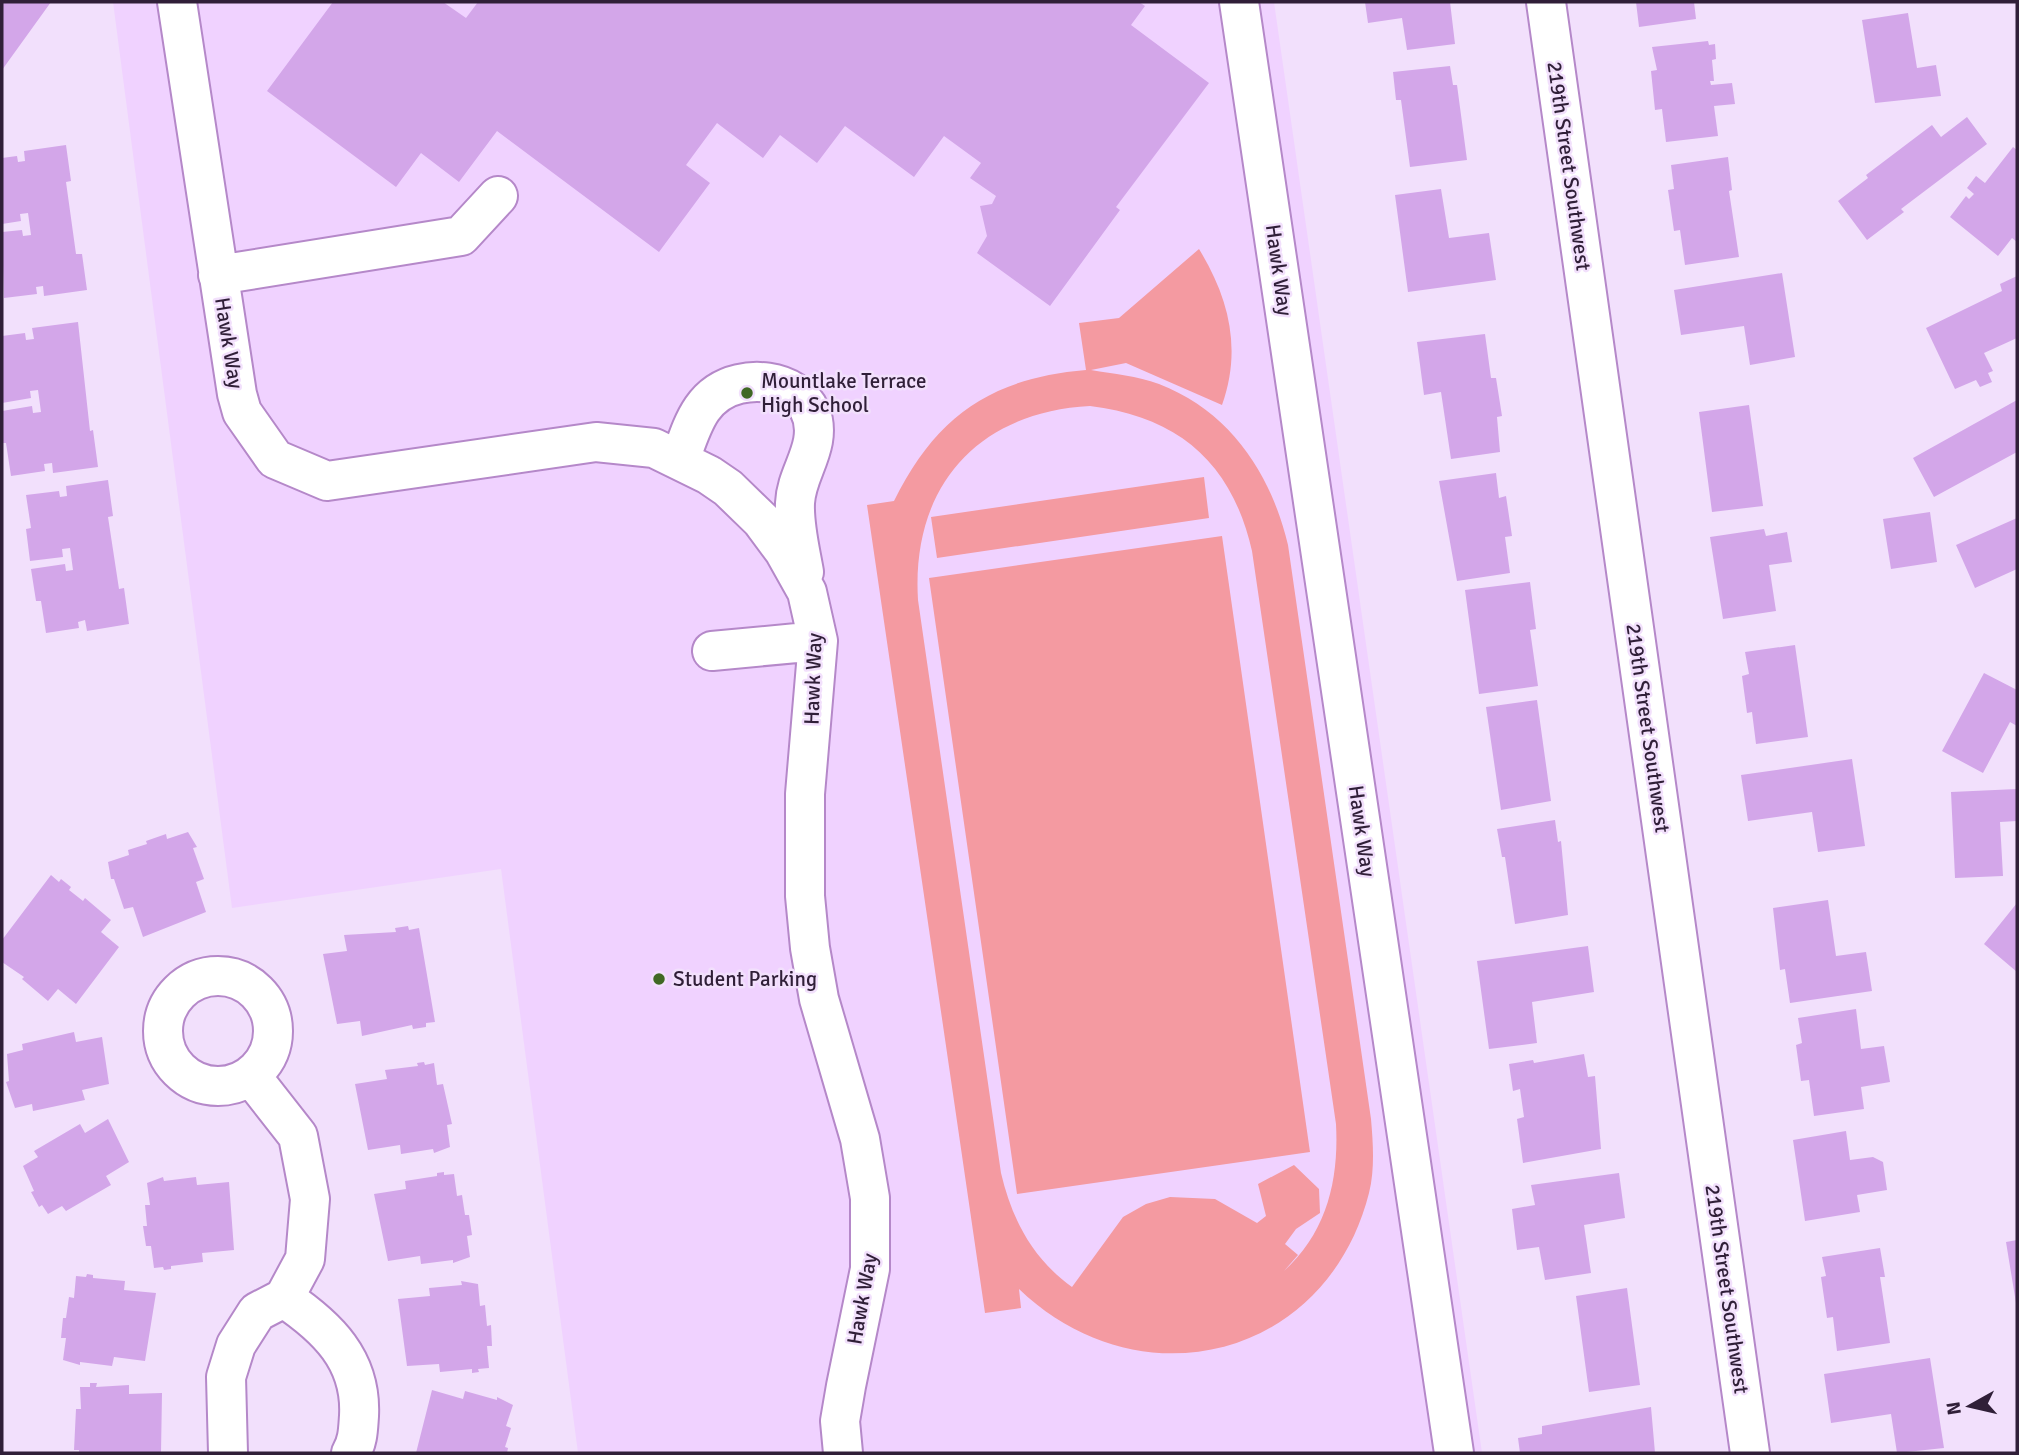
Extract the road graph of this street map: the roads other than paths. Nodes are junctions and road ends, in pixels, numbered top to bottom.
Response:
1 (177, 2) edge
2 (1239, 2) edge
3 (1546, 2) edge
4 (498, 196) dead end
5 (218, 275) junction
6 (680, 460) junction
7 (807, 592) junction
8 (818, 641) junction
9 (712, 651) dead end
10 (251, 1076) dead end
11 (284, 1298) junction
12 (228, 1453) edge
13 (351, 1453) edge
14 (843, 1453) edge
15 (1454, 1453) edge
16 (1750, 1453) edge

1 - 5 street, Hawk Way
2 - 15 street, Hawk Way
3 - 16 street, 219th Street Southwest
4 - 5 street
5 - 6 street, Hawk Way
6 - 7 street, Hawk Way
6 - 7 street
7 - 8 street, Hawk Way
8 - 9 street
8 - 14 street, Hawk Way
10 - 11 street
11 - 12 street
11 - 13 street

